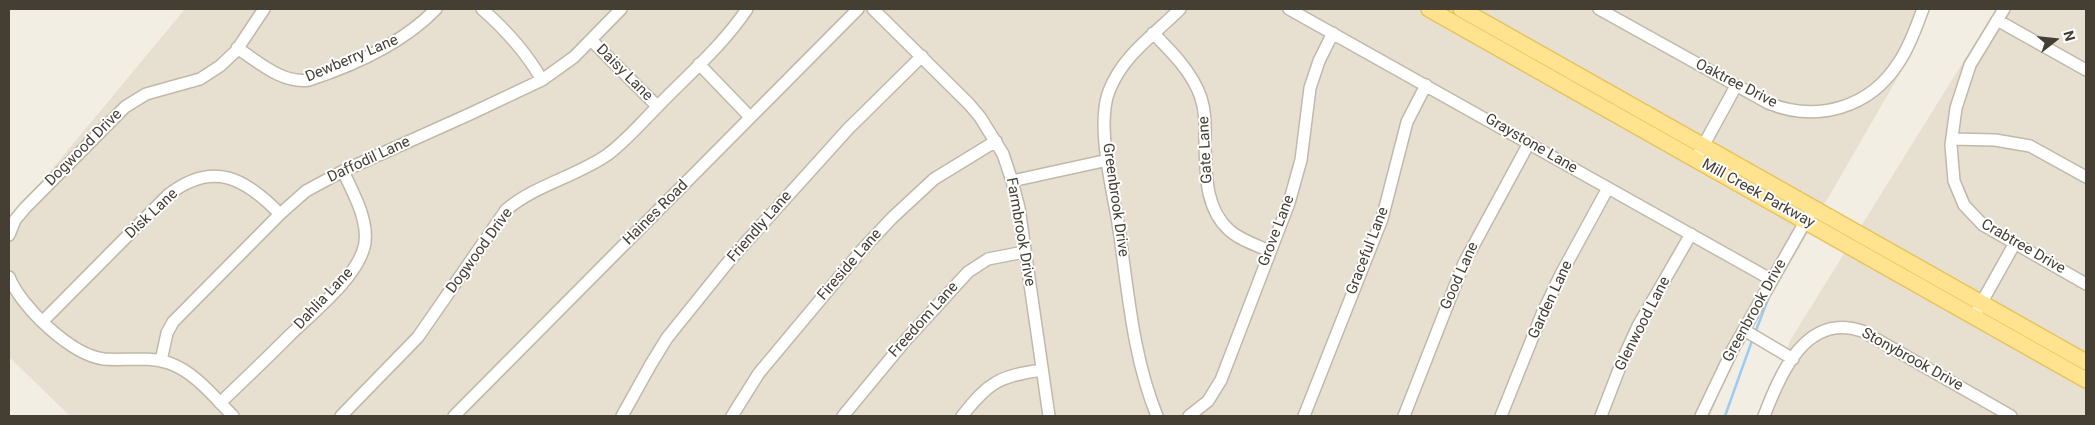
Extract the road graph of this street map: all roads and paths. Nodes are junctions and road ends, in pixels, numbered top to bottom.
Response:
1 (264, 9) edge
2 (436, 9) edge
3 (482, 9) edge
4 (619, 9) edge
5 (746, 9) edge
6 (858, 9) edge
7 (873, 9) edge
8 (1180, 9) edge
9 (1289, 9) edge
10 (1429, 9) edge
11 (1461, 9) edge
12 (1599, 9) edge
13 (1923, 9) edge
14 (2004, 9) edge
15 (1997, 20) junction
16 (1154, 33) junction
17 (1333, 33) junction
18 (591, 40) junction
19 (237, 48) junction
20 (922, 56) junction
21 (699, 64) junction
22 (2086, 70) edge
23 (542, 80) junction
24 (1426, 85) junction
25 (1736, 86) junction
26 (657, 106) junction
27 (750, 118) junction
28 (1952, 139) junction
29 (996, 141) junction
30 (1529, 143) junction
31 (1704, 145) junction
32 (1696, 159) junction
33 (1108, 160) junction
34 (343, 171) junction
35 (2086, 177) edge
36 (1012, 181) junction
37 (1608, 188) junction
38 (1813, 208) junction
39 (280, 214) junction
40 (1806, 221) junction
41 (9, 234) edge
42 (1691, 234) junction
43 (2015, 243) junction
44 (1270, 251) junction
45 (1024, 252) junction
46 (9, 276) edge
47 (1772, 280) junction
48 (2086, 284) edge
49 (1978, 310) junction
50 (43, 321) junction
51 (1744, 330) junction
52 (1793, 359) junction
53 (160, 361) junction
54 (2086, 362) edge
55 (1042, 370) junction
56 (2086, 380) edge
57 (220, 403) junction
58 (347, 414) edge
59 (234, 416) edge
60 (454, 416) edge
61 (622, 416) edge
62 (732, 416) edge
63 (843, 416) edge
64 (962, 416) edge
65 (1049, 416) edge
66 (1157, 416) edge
67 (1189, 416) edge
68 (1304, 416) edge
69 (1404, 416) edge
70 (1501, 416) edge
71 (1601, 416) edge
72 (1701, 416) edge
73 (1764, 416) edge
74 (2012, 416) edge

1 - 19 street, Dogwood Drive
2 - 19 street, Dewberry Lane
3 - 23 street
4 - 18 street, Daffodil Lane
5 - 21 street, Dogwood Drive
6 - 27 street, Haines Road
7 - 20 street, Farmbrook Drive
8 - 16 street, Greenbrook Drive
9 - 17 street, Graystone Lane
10 - 32 main road, Mill Creek Parkway
11 - 31 main road, Mill Creek Parkway
12 - 25 street, Oaktree Drive
13 - 25 street, Oaktree Drive
14 - 15 street, Crabtree Drive
15 - 22 street
15 - 28 street, Crabtree Drive
16 - 33 street, Greenbrook Drive
16 - 44 street, Gate Lane
17 - 24 street, Graystone Lane
17 - 44 street, Grove Lane
18 - 23 street, Daffodil Lane
18 - 26 street, Daisy Lane
19 - 41 street, Dogwood Drive
20 - 29 street, Farmbrook Drive
20 - 61 street, Friendly Lane
21 - 26 street, Dogwood Drive
21 - 27 street
23 - 34 street, Daffodil Lane
24 - 30 street, Graystone Lane
24 - 68 street, Graceful Lane
25 - 31 street
26 - 58 street, Dogwood Drive
27 - 60 street, Haines Road
28 - 35 street
28 - 43 street, Crabtree Drive
29 - 36 street, Farmbrook Drive
29 - 62 street, Fireside Lane
30 - 37 street, Graystone Lane
30 - 69 street, Good Lane
31 - 32 street
31 - 38 main road, Mill Creek Parkway
32 - 40 main road, Mill Creek Parkway
33 - 36 street
33 - 66 street, Greenbrook Drive
34 - 39 street, Daffodil Lane
34 - 57 street, Dahlia Lane
36 - 45 street, Farmbrook Drive
37 - 42 street, Graystone Lane
37 - 70 street, Garden Lane
38 - 40 street, Greenbrook Drive
38 - 49 main road, Mill Creek Parkway
39 - 50 street, Disk Lane
39 - 53 street, Daffodil Lane
40 - 47 street, Greenbrook Drive
40 - 49 main road, Mill Creek Parkway
42 - 47 street, Graystone Lane
42 - 71 street, Glenwood Lane
43 - 48 street, Crabtree Drive
43 - 49 street
44 - 67 street, Grove Lane
45 - 55 street, Farmbrook Drive
45 - 63 street, Freedom Lane
46 - 50 street
47 - 51 street, Greenbrook Drive
49 - 54 main road, Mill Creek Parkway
49 - 56 main road, Mill Creek Parkway
50 - 53 street
51 - 52 street
51 - 72 street, Greenbrook Drive
52 - 73 street, Stonybrook Drive
52 - 74 street, Stonybrook Drive
53 - 57 street
55 - 64 street
55 - 65 street, Farmbrook Drive
57 - 59 street

